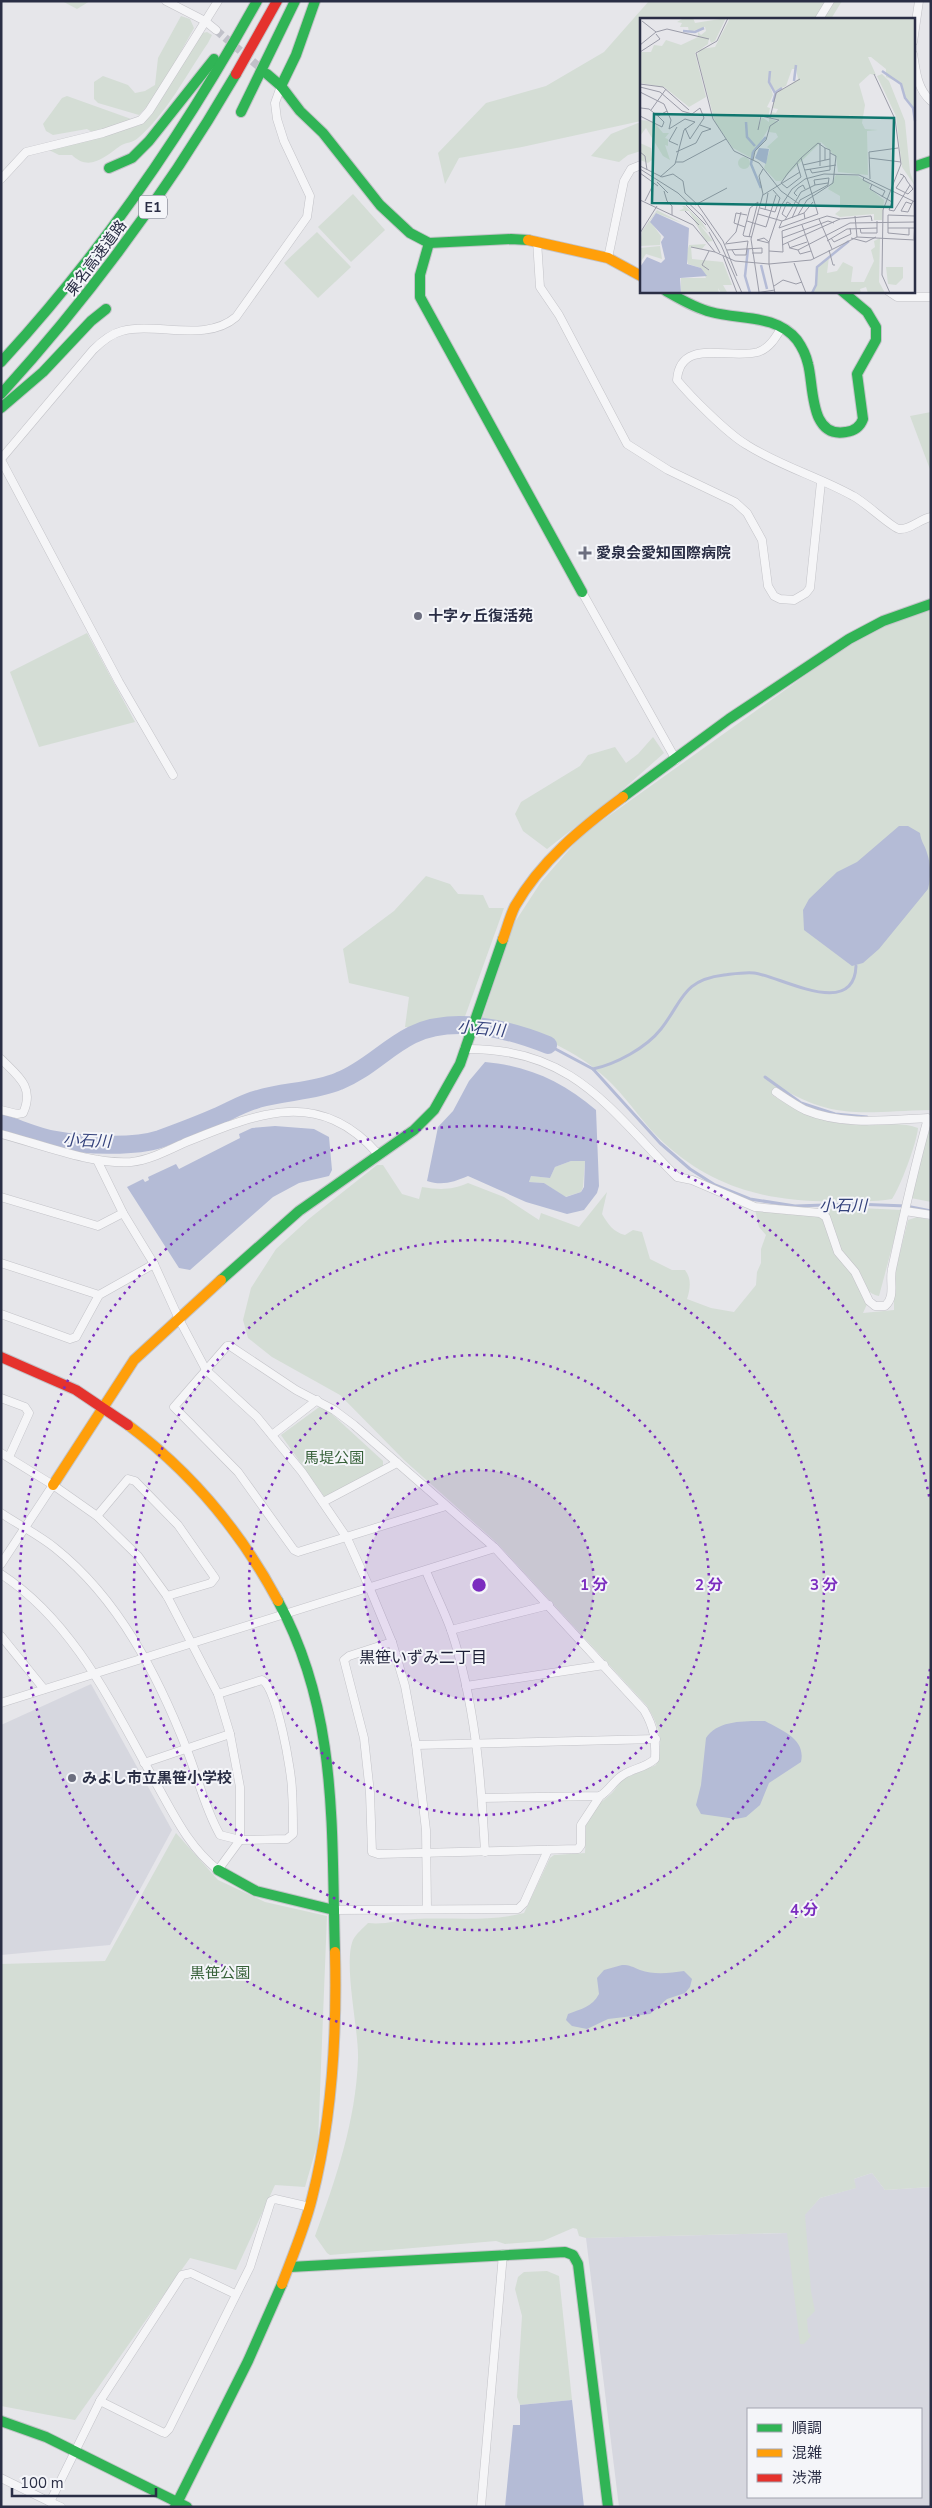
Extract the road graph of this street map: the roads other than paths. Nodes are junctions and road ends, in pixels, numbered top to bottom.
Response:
1 (166, 1) edge
2 (218, 1) edge
3 (276, 1) edge
4 (295, 1) edge
5 (315, 1) edge
6 (830, 1) edge
7 (919, 1) edge
8 (255, 3) edge
9 (820, 18) edge
10 (204, 21) junction
11 (216, 30) tunnel mouth
12 (914, 35) edge
13 (914, 60) edge
14 (267, 74) tunnel mouth
15 (281, 86) junction
16 (931, 101) edge
17 (241, 112) dead end
18 (931, 161) edge
19 (640, 165) edge
20 (914, 166) edge
21 (109, 168) dead end
22 (1, 179) edge
23 (537, 241) junction
24 (429, 243) junction
25 (608, 258) junction
26 (640, 275) edge
27 (668, 292) edge
28 (843, 292) edge
29 (889, 292) edge
30 (931, 297) edge
31 (106, 309) dead end
32 (782, 327) junction
33 (1, 362) edge
34 (1, 394) edge
35 (1, 408) edge
36 (1, 459) edge
37 (821, 482) junction
38 (931, 517) edge
39 (582, 592) joint
40 (931, 604) edge
41 (676, 760) junction
42 (173, 775) dead end
43 (464, 1050) junction
44 (1, 1059) edge
45 (776, 1092) dead end
46 (1, 1110) edge
47 (1, 1134) edge
48 (378, 1154) junction
49 (97, 1160) junction
50 (1, 1197) edge
51 (905, 1210) junction
52 (123, 1213) junction
53 (931, 1215) edge
54 (1, 1263) edge
55 (154, 1264) junction
56 (99, 1295) junction
57 (1, 1314) edge
58 (179, 1319) junction
59 (1, 1357) edge
60 (206, 1370) junction
61 (1, 1398) edge
62 (318, 1400) junction
63 (104, 1407) junction
64 (272, 1435) junction
65 (5, 1455) edge
66 (397, 1463) junction
67 (53, 1484) junction
68 (323, 1502) junction
69 (446, 1506) junction
70 (1, 1513) edge
71 (97, 1516) junction
72 (24, 1528) junction
73 (347, 1538) junction
74 (495, 1548) junction
75 (1, 1564) edge
76 (426, 1571) junction
77 (1, 1574) edge
78 (370, 1589) junction
79 (167, 1596) junction
80 (549, 1605) junction
81 (284, 1615) junction
82 (451, 1630) junction
83 (1, 1636) edge
84 (392, 1642) junction
85 (191, 1644) junction
86 (145, 1657) junction
87 (604, 1666) junction
88 (92, 1674) junction
89 (466, 1686) junction
90 (44, 1689) junction
91 (218, 1694) junction
92 (1, 1703) edge
93 (230, 1734) junction
94 (656, 1739) junction
95 (475, 1744) junction
96 (416, 1745) junction
97 (187, 1749) junction
98 (144, 1763) junction
99 (600, 1796) junction
100 (482, 1798) junction
101 (240, 1840) junction
102 (548, 1850) junction
103 (485, 1852) junction
104 (426, 1853) junction
105 (218, 1870) junction
106 (427, 1909) junction
107 (334, 1910) junction
108 (310, 2207) junction
109 (503, 2254) junction
110 (290, 2267) junction
111 (235, 2294) junction
112 (100, 2401) junction
113 (1, 2421) edge
114 (74, 2450) junction
115 (1, 2478) edge
116 (50, 2502) junction
117 (176, 2504) edge
118 (61, 2507) edge
119 (187, 2507) edge
120 (481, 2507) edge
121 (608, 2507) edge

1 - 10 street
2 - 10 street
3 - 34 main road, 東名高速道路 / E1
4 - 17 main road
5 - 15 main road
6 - 9 street
7 - 12 street
8 - 21 main road
8 - 33 main road, 東名高速道路 / E1
10 - 11 street
10 - 22 street
13 - 16 street
14 - 15 main road
15 - 24 main road
15 - 36 street
18 - 20 main road
19 - 25 street
23 - 24 main road
23 - 25 main road
23 - 37 street
24 - 39 main road
25 - 26 main road
27 - 32 main road
28 - 32 main road
29 - 30 street
31 - 35 main road
32 - 37 street
36 - 42 street
37 - 38 street
39 - 41 street
40 - 41 main road
41 - 43 main road
43 - 48 main road
43 - 51 street
44 - 46 street
45 - 51 street
47 - 49 street
48 - 49 street
48 - 58 main road
49 - 52 street
50 - 52 street
51 - 53 street
52 - 55 street
54 - 56 street
55 - 56 street
55 - 58 street
56 - 57 street
58 - 60 street
58 - 63 main road
59 - 63 main road
60 - 62 street
60 - 64 street
60 - 73 street
61 - 65 street
62 - 64 street
62 - 66 street
63 - 67 main road
63 - 81 main road
64 - 68 street
65 - 67 street
66 - 68 street
66 - 69 street
67 - 71 street
67 - 72 street
68 - 73 street
69 - 73 street
69 - 74 street
70 - 72 street
71 - 79 street
71 - 79 street
72 - 75 street
72 - 86 street
73 - 78 street
74 - 76 street
74 - 80 street
76 - 78 street
76 - 82 street
77 - 88 street
78 - 81 street
78 - 84 street
79 - 85 street
80 - 82 street
80 - 87 street
81 - 85 street
81 - 107 main road
82 - 89 street
83 - 90 street
84 - 96 street
84 - 104 street
85 - 86 street
85 - 91 street
86 - 88 street
86 - 97 street
87 - 89 street
87 - 94 street
88 - 90 street
88 - 98 street
89 - 95 street
90 - 92 street
91 - 93 street
91 - 101 street
93 - 97 street
93 - 101 street
94 - 95 street
94 - 99 street
95 - 96 street
95 - 100 street
96 - 104 street
97 - 98 street
97 - 101 street
98 - 105 street
99 - 100 street
99 - 102 street
100 - 103 street
101 - 105 street
102 - 103 street
102 - 106 street
103 - 104 street
104 - 106 street
105 - 107 main road
106 - 107 street
107 - 108 main road
108 - 110 main road
108 - 111 street
109 - 110 main road
109 - 120 street
109 - 121 main road
110 - 117 main road
111 - 112 street
111 - 112 street
112 - 114 street
113 - 114 main road
114 - 116 street
114 - 117 main road
115 - 116 street
116 - 118 street
117 - 119 main road

